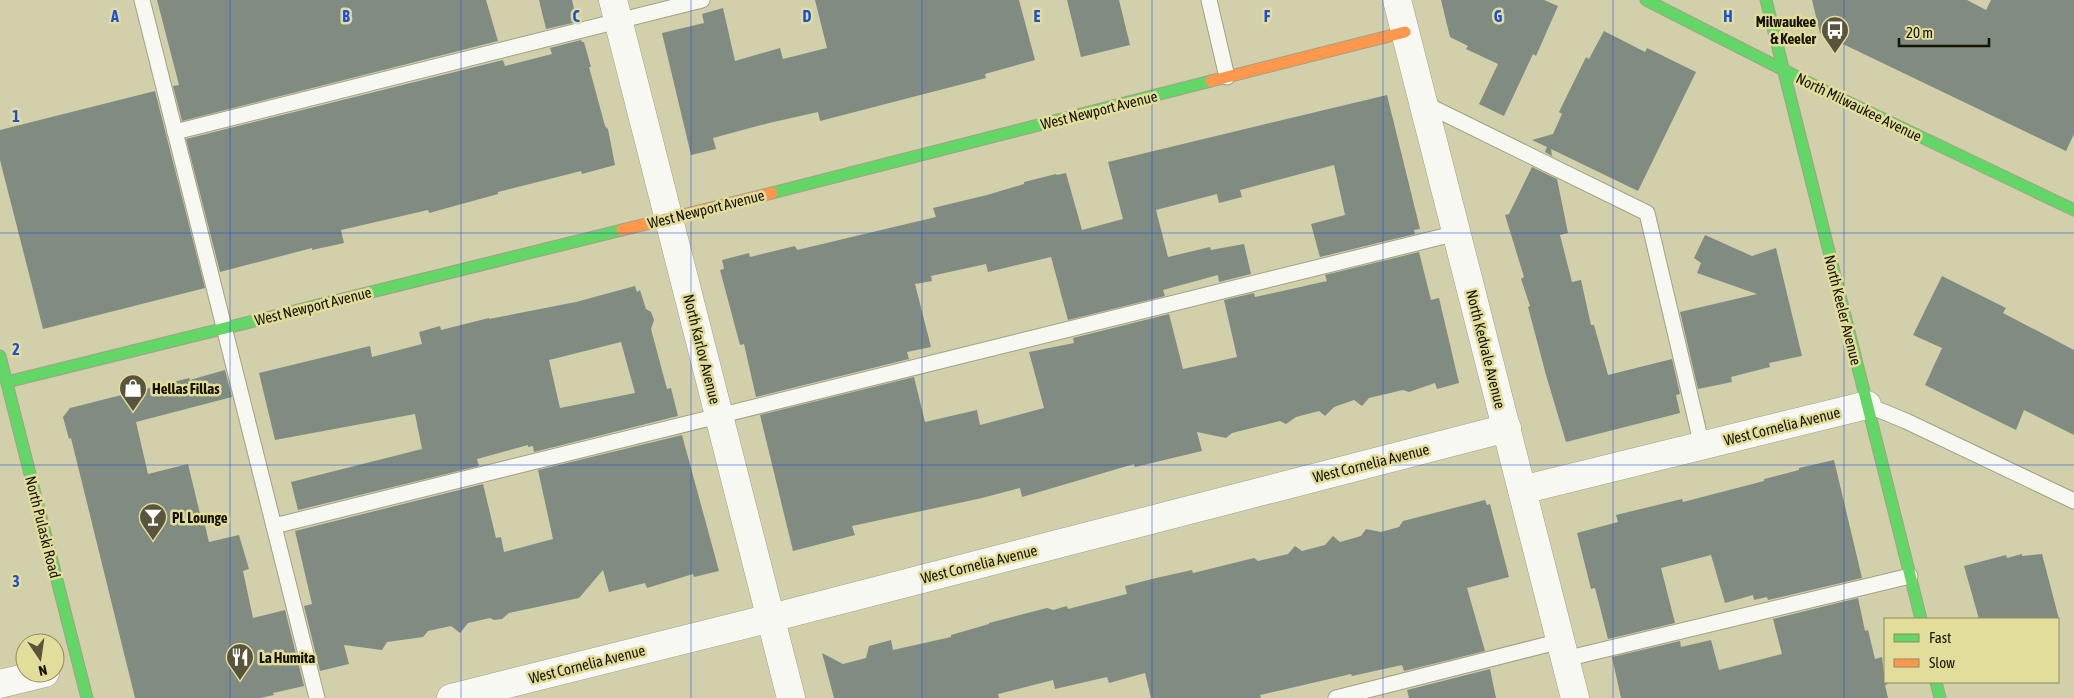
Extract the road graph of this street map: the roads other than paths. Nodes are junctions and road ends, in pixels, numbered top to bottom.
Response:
1 (142, 0) edge
2 (702, 0) edge
3 (1209, 0) edge
4 (1397, 0) edge
5 (1646, 0) edge
6 (1766, 0) edge
7 (616, 11) edge
8 (1406, 32) junction
9 (1784, 71) junction
10 (1227, 77) junction
11 (1423, 103) junction
12 (175, 132) junction
13 (2074, 210) edge
14 (668, 218) junction
15 (1457, 233) junction
16 (224, 328) junction
17 (0, 356) edge
18 (7, 382) junction
19 (1867, 405) junction
20 (719, 416) junction
21 (1506, 428) junction
22 (1702, 446) junction
23 (1522, 490) junction
24 (2074, 501) edge
25 (274, 526) junction
26 (1910, 576) junction
27 (771, 618) junction
28 (1921, 618) edge
29 (1563, 650) junction
30 (67, 668) edge
31 (15, 680) edge
32 (1936, 683) edge
33 (0, 684) edge
34 (87, 698) edge
35 (317, 698) edge
36 (451, 698) edge
37 (791, 698) edge
38 (1336, 698) edge
39 (1575, 698) edge
40 (1940, 698) edge

1 - 12 lane
2 - 7 lane
3 - 10 lane
4 - 8 street, North Kedvale Avenue
5 - 9 street, North Milwaukee Avenue
6 - 9 street, North Keeler Avenue
7 - 12 lane
7 - 14 street, North Karlov Avenue
8 - 10 street, West Newport Avenue
8 - 11 street, North Kedvale Avenue
9 - 13 street, North Milwaukee Avenue
9 - 19 street, North Keeler Avenue
10 - 14 street, West Newport Avenue
11 - 15 street, North Kedvale Avenue
11 - 22 lane
12 - 16 lane
14 - 16 street, West Newport Avenue
14 - 20 street, North Karlov Avenue
15 - 20 lane
15 - 21 street, North Kedvale Avenue
16 - 18 street, West Newport Avenue
16 - 25 lane
17 - 18 street, North Pulaski Road
18 - 30 street, North Pulaski Road
19 - 22 street, West Cornelia Avenue
19 - 24 lane
19 - 26 street, North Keeler Avenue
20 - 25 lane
20 - 27 street, North Karlov Avenue
21 - 23 street, North Kedvale Avenue
21 - 27 street, West Cornelia Avenue
22 - 23 street, West Cornelia Avenue
23 - 29 street, North Kedvale Avenue
25 - 35 lane
26 - 28 street, North Keeler Avenue
26 - 29 lane
27 - 36 street, West Cornelia Avenue
27 - 37 street, North Karlov Avenue
29 - 38 lane
29 - 39 street, North Kedvale Avenue
30 - 34 street, North Pulaski Road
31 - 33 street
32 - 40 street

